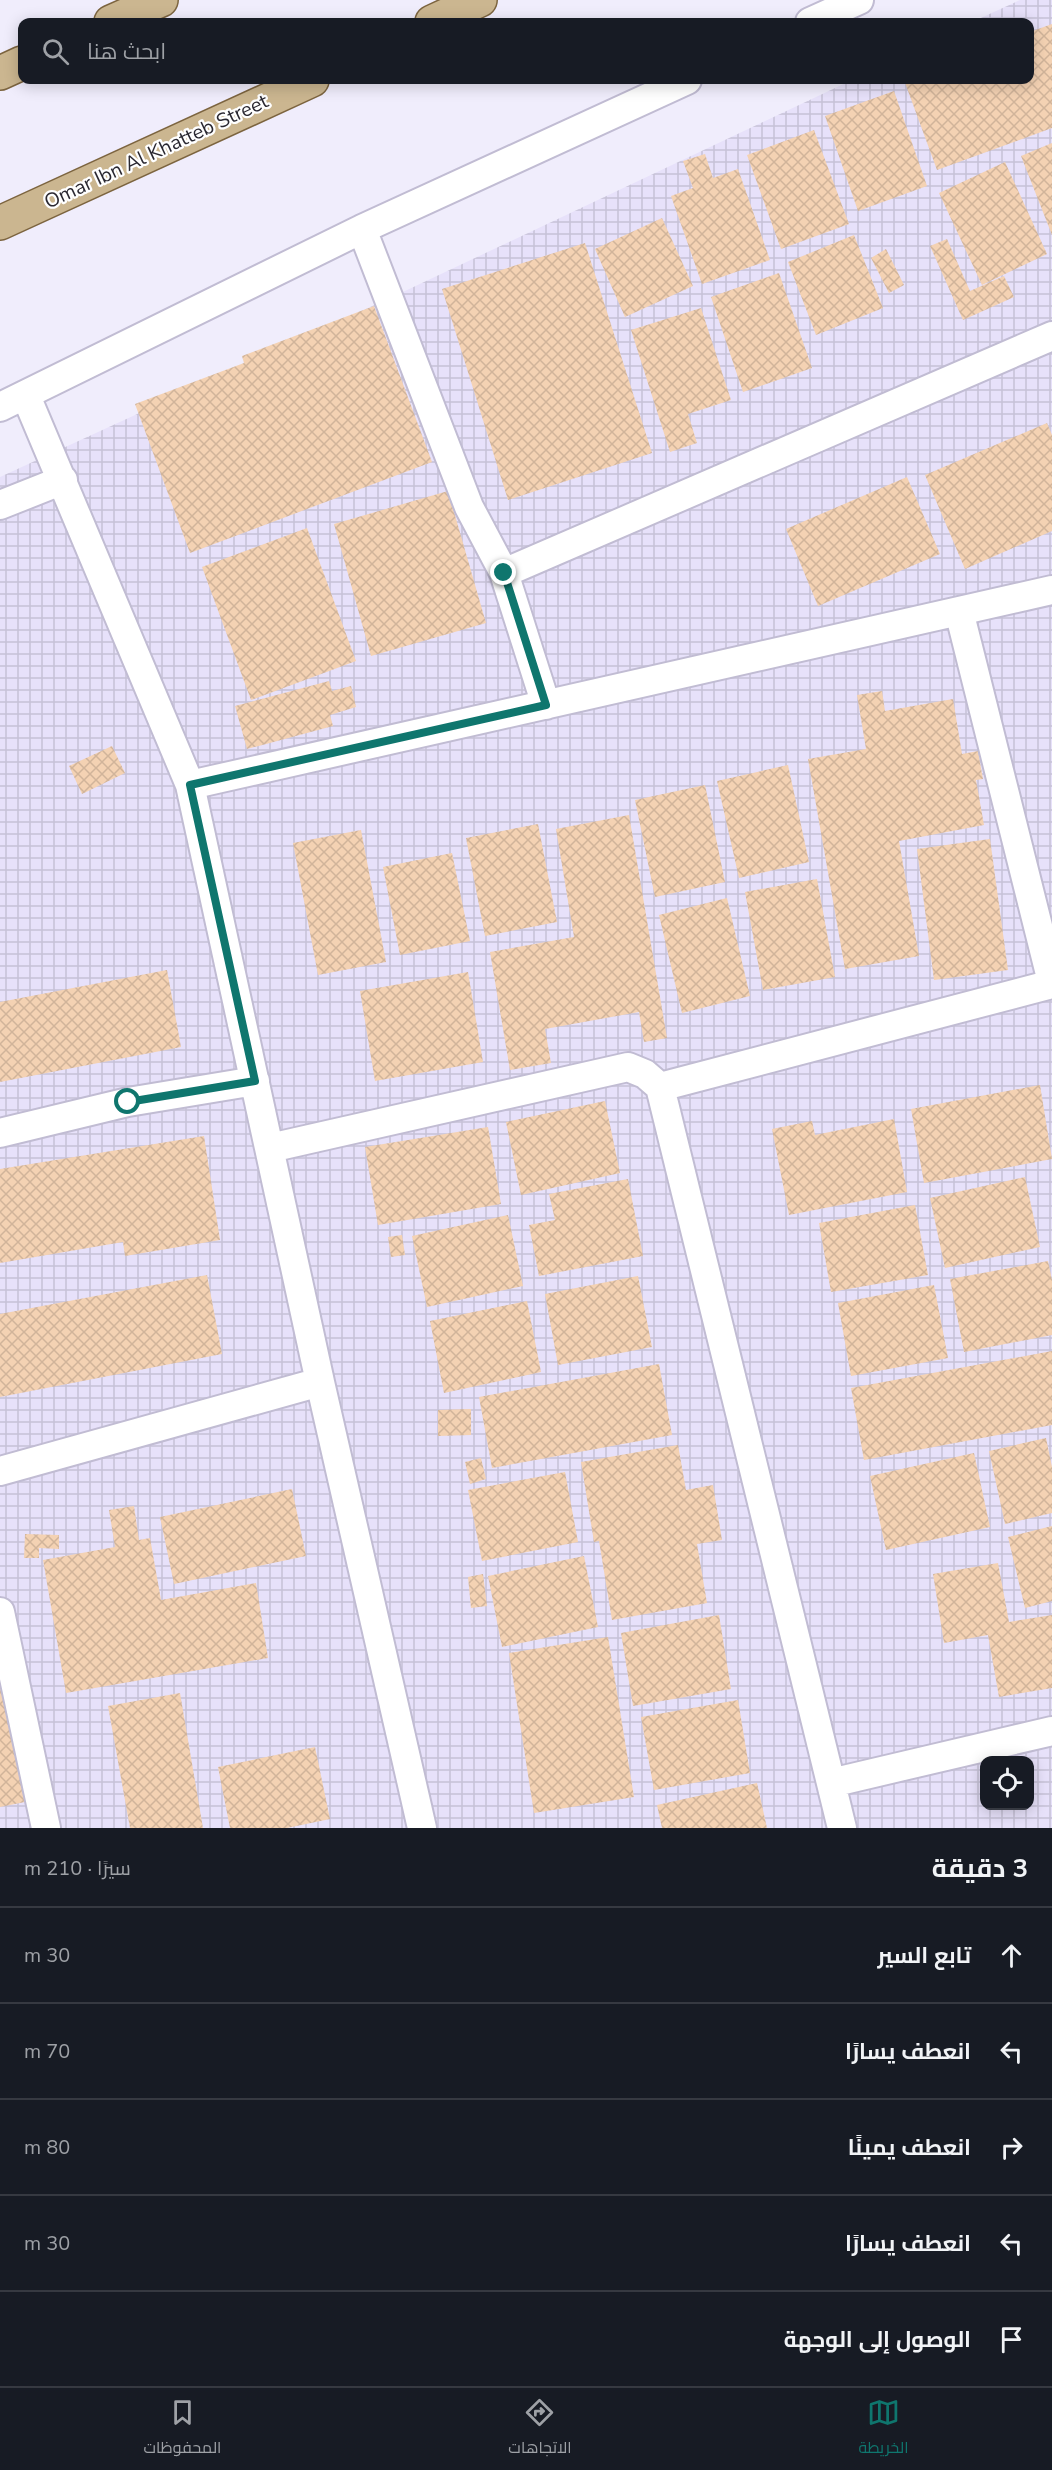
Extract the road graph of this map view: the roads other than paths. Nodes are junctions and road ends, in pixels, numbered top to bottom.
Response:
1 (161, 0) edge
2 (480, 0) edge
3 (859, 0) edge
4 (120, 18) edge
5 (441, 18) edge
6 (819, 18) edge
7 (18, 65) edge
8 (0, 73) edge
9 (303, 84) edge
10 (678, 84) edge
11 (0, 223) edge
12 (362, 229) junction
13 (1052, 336) edge
14 (26, 396) junction
15 (0, 407) edge
16 (63, 480) junction
17 (0, 505) edge
18 (504, 573) junction
19 (1052, 590) edge
20 (959, 611) junction
21 (546, 705) junction
22 (190, 785) junction
23 (1052, 983) edge
24 (255, 1081) junction
25 (660, 1087) junction
26 (0, 1133) edge
27 (270, 1148) junction
28 (320, 1382) junction
29 (0, 1471) edge
30 (0, 1612) edge
31 (1052, 1731) edge
32 (831, 1783) junction
33 (46, 1828) edge
34 (422, 1828) edge
35 (842, 1828) edge

1 - 4 main road
2 - 5 main road
3 - 6 street
7 - 8 main road
9 - 11 main road, Omar Ibn Al Khatteb Street
10 - 12 street
12 - 14 street
12 - 18 street
13 - 18 street
14 - 15 street
14 - 16 street
16 - 17 street
16 - 22 street
18 - 21 street
19 - 20 street
20 - 21 street
20 - 23 street
21 - 22 street
22 - 24 street
23 - 25 street
24 - 26 street
24 - 27 street
25 - 27 street
25 - 32 street
27 - 28 street
28 - 29 street
28 - 34 street
30 - 33 street
31 - 32 street
32 - 35 street

